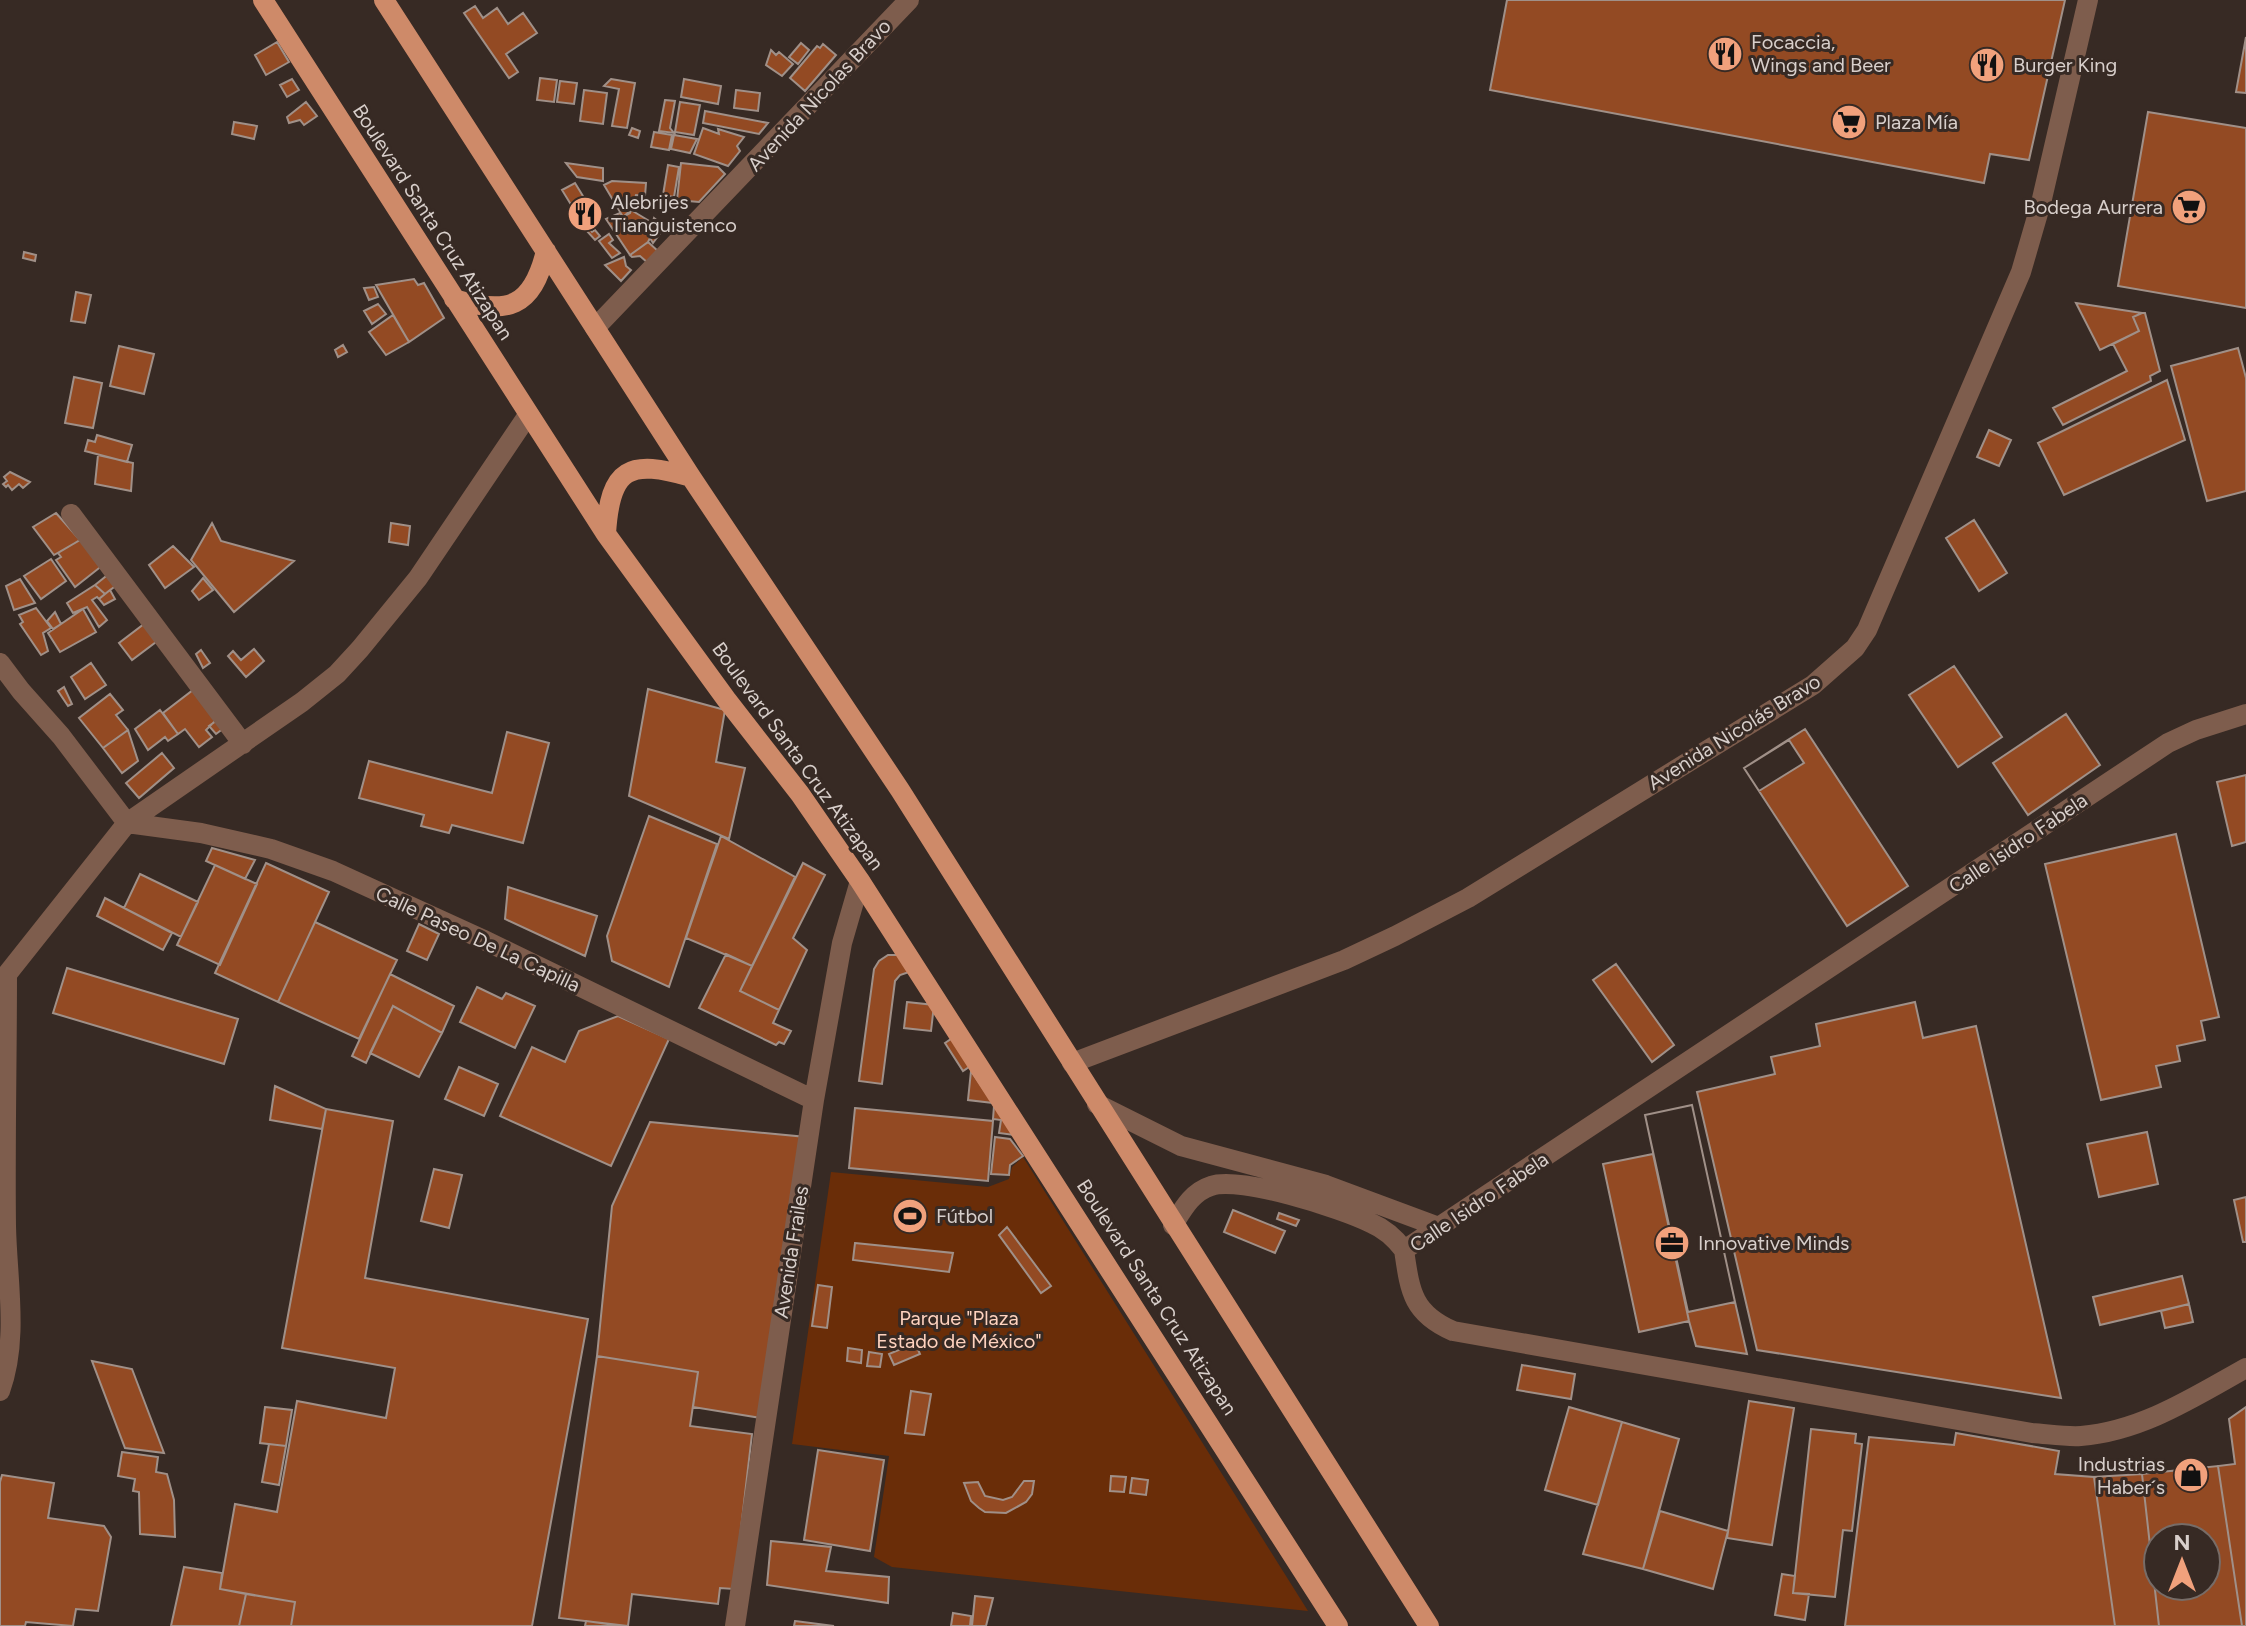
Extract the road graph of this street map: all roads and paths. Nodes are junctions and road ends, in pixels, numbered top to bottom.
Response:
1 (263, 0) edge
2 (384, 0) edge
3 (909, 0) edge
4 (2088, 0) edge
5 (546, 251) junction
6 (454, 299) junction
7 (595, 328) junction
8 (528, 415) junction
9 (691, 477) junction
10 (71, 514) dead end
11 (606, 534) junction
12 (0, 663) edge
13 (2246, 714) edge
14 (243, 744) junction
15 (127, 823) junction
16 (860, 881) junction
17 (4, 978) edge
18 (1072, 1063) junction
19 (814, 1100) junction
20 (1097, 1104) junction
21 (1173, 1225) junction
22 (1439, 1227) junction
23 (1404, 1250) junction
24 (2246, 1368) edge
25 (0, 1391) edge
26 (735, 1626) edge
27 (1338, 1626) edge
28 (1429, 1626) edge

1 - 6 main road, Boulevard Santa Cruz Atizapan
2 - 5 main road
3 - 7 street, Avenida Nicolas Bravo
4 - 18 street, Avenida Nicolás Bravo
5 - 6 main road
5 - 7 main road
6 - 8 main road, Boulevard Santa Cruz Atizapan
7 - 9 main road
8 - 11 main road, Boulevard Santa Cruz Atizapan
8 - 14 street
9 - 11 main road
9 - 18 main road
10 - 14 street
11 - 16 main road, Boulevard Santa Cruz Atizapan
12 - 15 street
13 - 22 street, Calle Isidro Fabela
14 - 15 street
15 - 17 street
15 - 19 street, Calle Paseo De La Capilla
16 - 19 street, Avenida Frailes
16 - 27 main road, Boulevard Santa Cruz Atizapan
17 - 25 street
18 - 20 main road
19 - 26 street, Avenida Frailes
20 - 21 main road
20 - 22 street
21 - 23 street
21 - 28 main road
22 - 23 street, Calle Isidro Fabela
23 - 24 street, Calle Isidro Fabela

